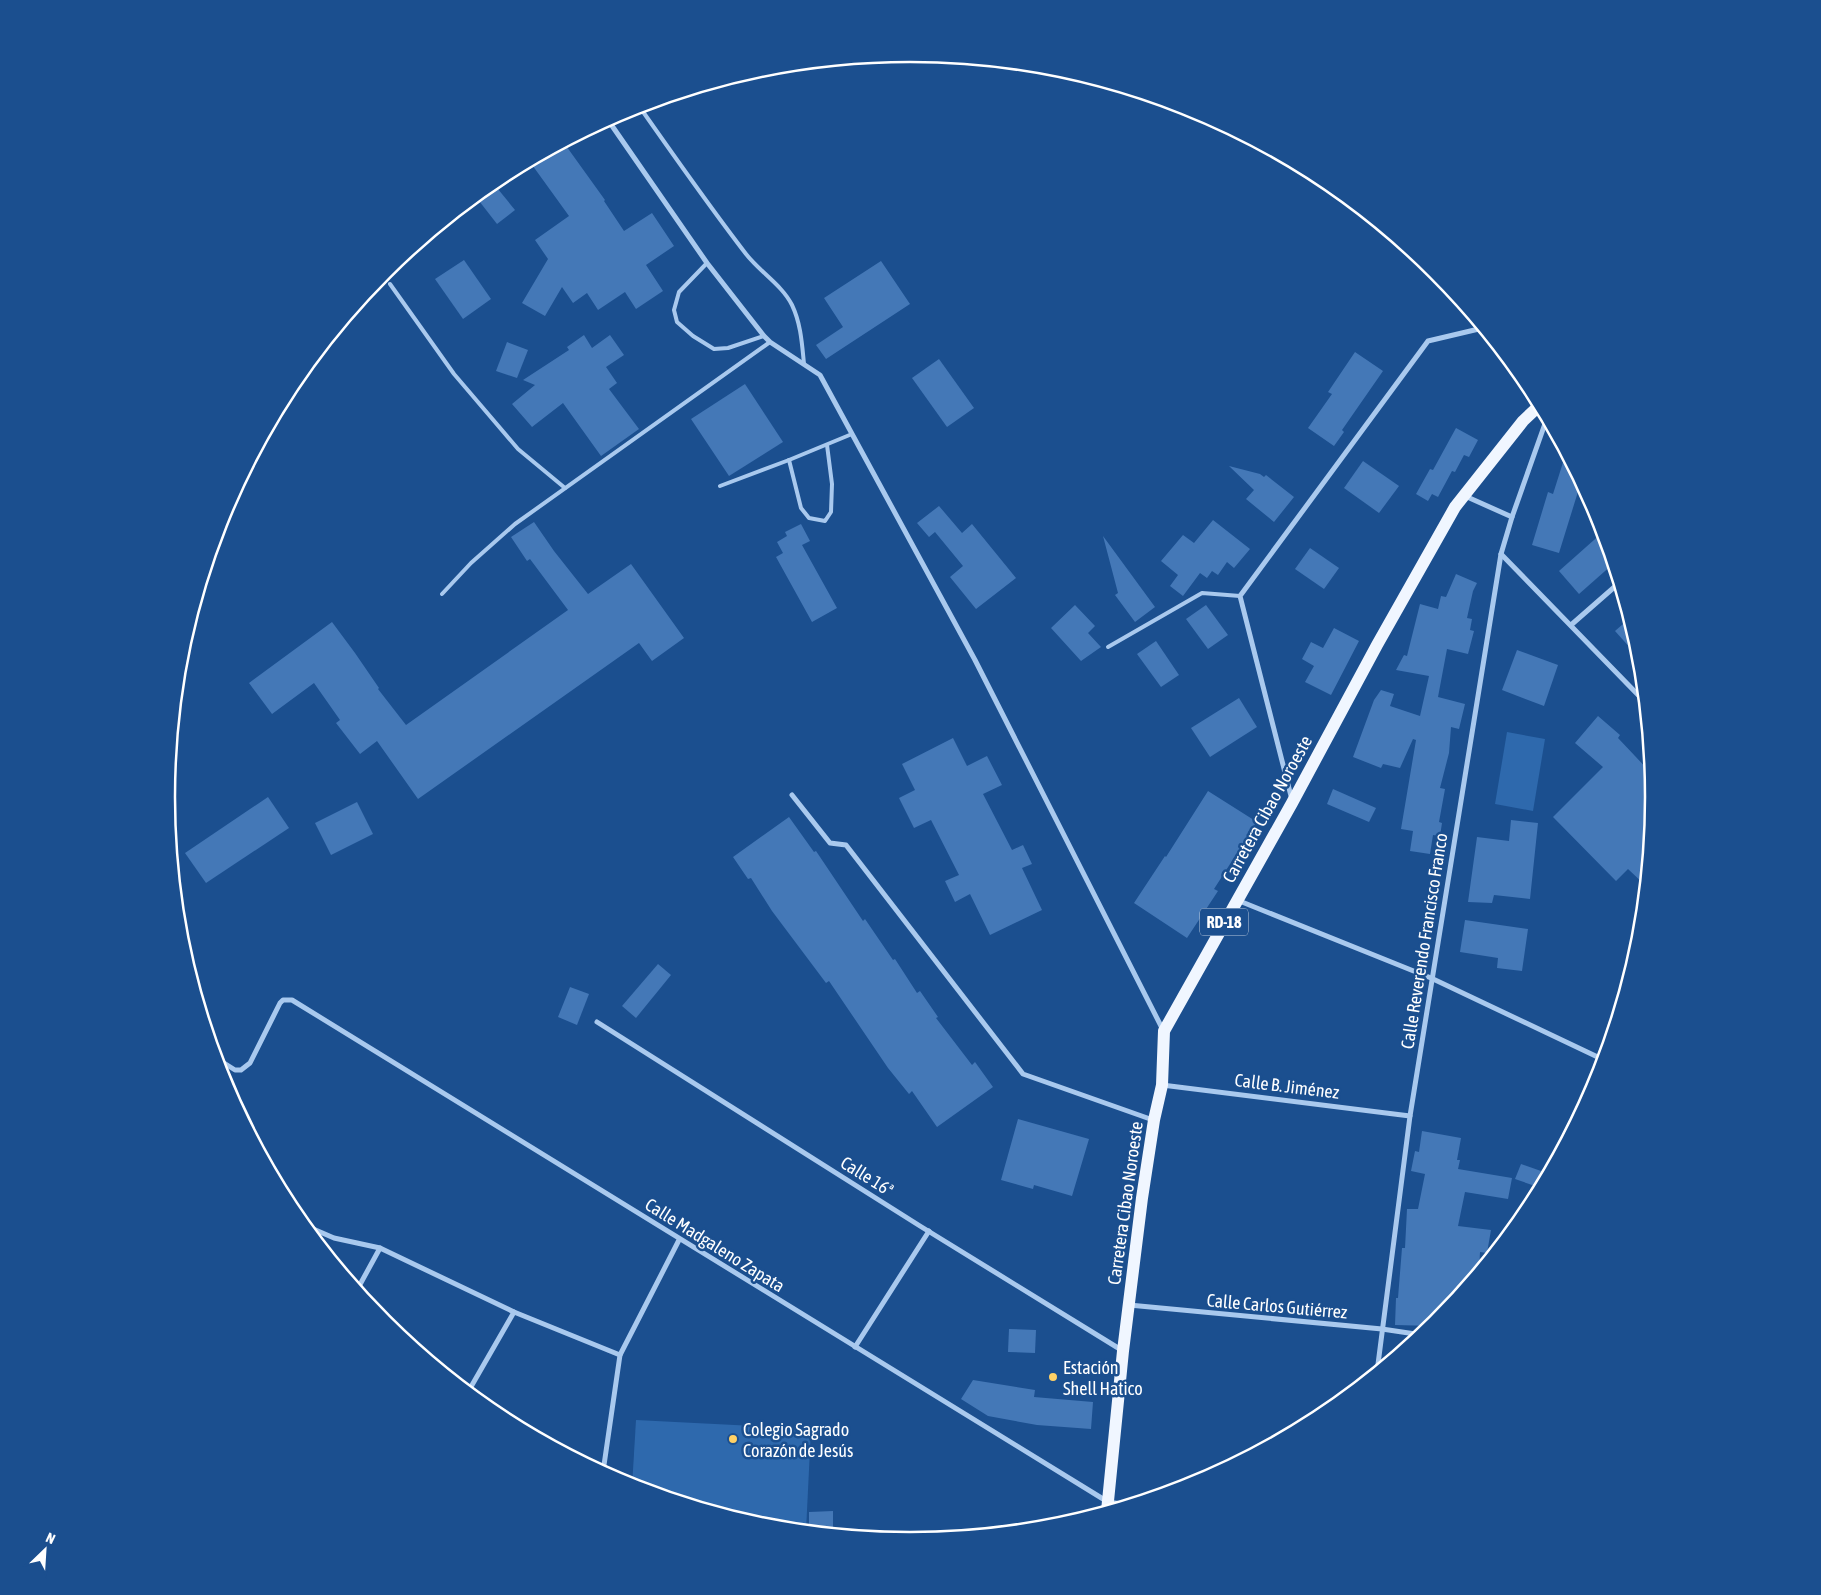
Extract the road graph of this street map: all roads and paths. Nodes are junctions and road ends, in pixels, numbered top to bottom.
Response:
1 (644, 113) edge
2 (612, 126) edge
3 (707, 263) junction
4 (390, 284) dead end
5 (1477, 329) edge
6 (764, 336) junction
7 (770, 342) junction
8 (804, 364) junction
9 (1535, 410) edge
10 (1544, 426) edge
11 (852, 434) junction
12 (827, 444) junction
13 (789, 460) junction
14 (720, 486) dead end
15 (565, 488) junction
16 (1465, 496) junction
17 (1512, 517) junction
18 (1502, 554) junction
19 (1614, 587) edge
20 (442, 594) dead end
21 (1240, 596) junction
22 (1571, 625) junction
23 (1108, 647) dead end
24 (1638, 694) edge
25 (792, 795) dead end
26 (1292, 803) junction
27 (1237, 900) junction
28 (1432, 978) junction
29 (597, 1022) dead end
30 (1164, 1031) junction
31 (1598, 1057) edge
32 (226, 1064) edge
33 (1162, 1084) junction
34 (1410, 1116) junction
35 (1154, 1120) junction
36 (317, 1230) edge
37 (929, 1231) junction
38 (679, 1240) junction
39 (380, 1248) junction
40 (360, 1284) edge
41 (1129, 1305) junction
42 (514, 1312) junction
43 (1382, 1329) junction
44 (1412, 1334) edge
45 (854, 1347) junction
46 (1123, 1351) junction
47 (620, 1355) junction
48 (1379, 1364) edge
49 (471, 1387) edge
50 (604, 1466) edge
51 (1107, 1505) edge
52 (1105, 1506) edge

1 - 8 lane
2 - 3 street
3 - 6 street
3 - 6 lane
4 - 15 lane
5 - 21 street
6 - 7 street
7 - 8 street
7 - 15 lane
8 - 11 street
9 - 16 main road, Carretera Cibao Noroeste / RD-18
10 - 17 street, Calle Reverendo Francisco Franco
11 - 12 lane
11 - 30 street
12 - 13 lane
12 - 13 lane
13 - 14 lane
15 - 20 lane
16 - 17 street
16 - 26 main road, Carretera Cibao Noroeste / RD-18
17 - 18 street, Calle Reverendo Francisco Franco
18 - 22 street
18 - 28 street, Calle Reverendo Francisco Franco
19 - 22 street
21 - 23 lane
21 - 26 street
22 - 24 street
25 - 35 street
26 - 27 main road, Carretera Cibao Noroeste / RD-18
27 - 28 street
27 - 30 main road, Carretera Cibao Noroeste / RD-18
28 - 31 street
28 - 34 street, Calle Reverendo Francisco Franco
29 - 37 street, Calle 16ª
30 - 33 main road, Carretera Cibao Noroeste / RD-18
32 - 38 street, Calle Madgaleno Zapata
33 - 34 street, Calle B. Jiménez
33 - 35 main road, Carretera Cibao Noroeste / RD-18
34 - 43 street, Calle Reverendo Francisco Franco
35 - 41 main road, Carretera Cibao Noroeste / RD-18
36 - 39 street
37 - 45 street
37 - 46 street, Calle 16ª
38 - 45 street, Calle Madgaleno Zapata
38 - 47 street
39 - 40 street
39 - 42 street
41 - 43 street, Calle Carlos Gutiérrez
41 - 46 main road, Carretera Cibao Noroeste / RD-18
42 - 47 street
42 - 49 street
43 - 44 street, Calle Carlos Gutiérrez
43 - 48 street, Calle Reverendo Francisco Franco
45 - 52 street, Calle Madgaleno Zapata
46 - 51 main road, Carretera Cibao Noroeste / RD-18
47 - 50 street

